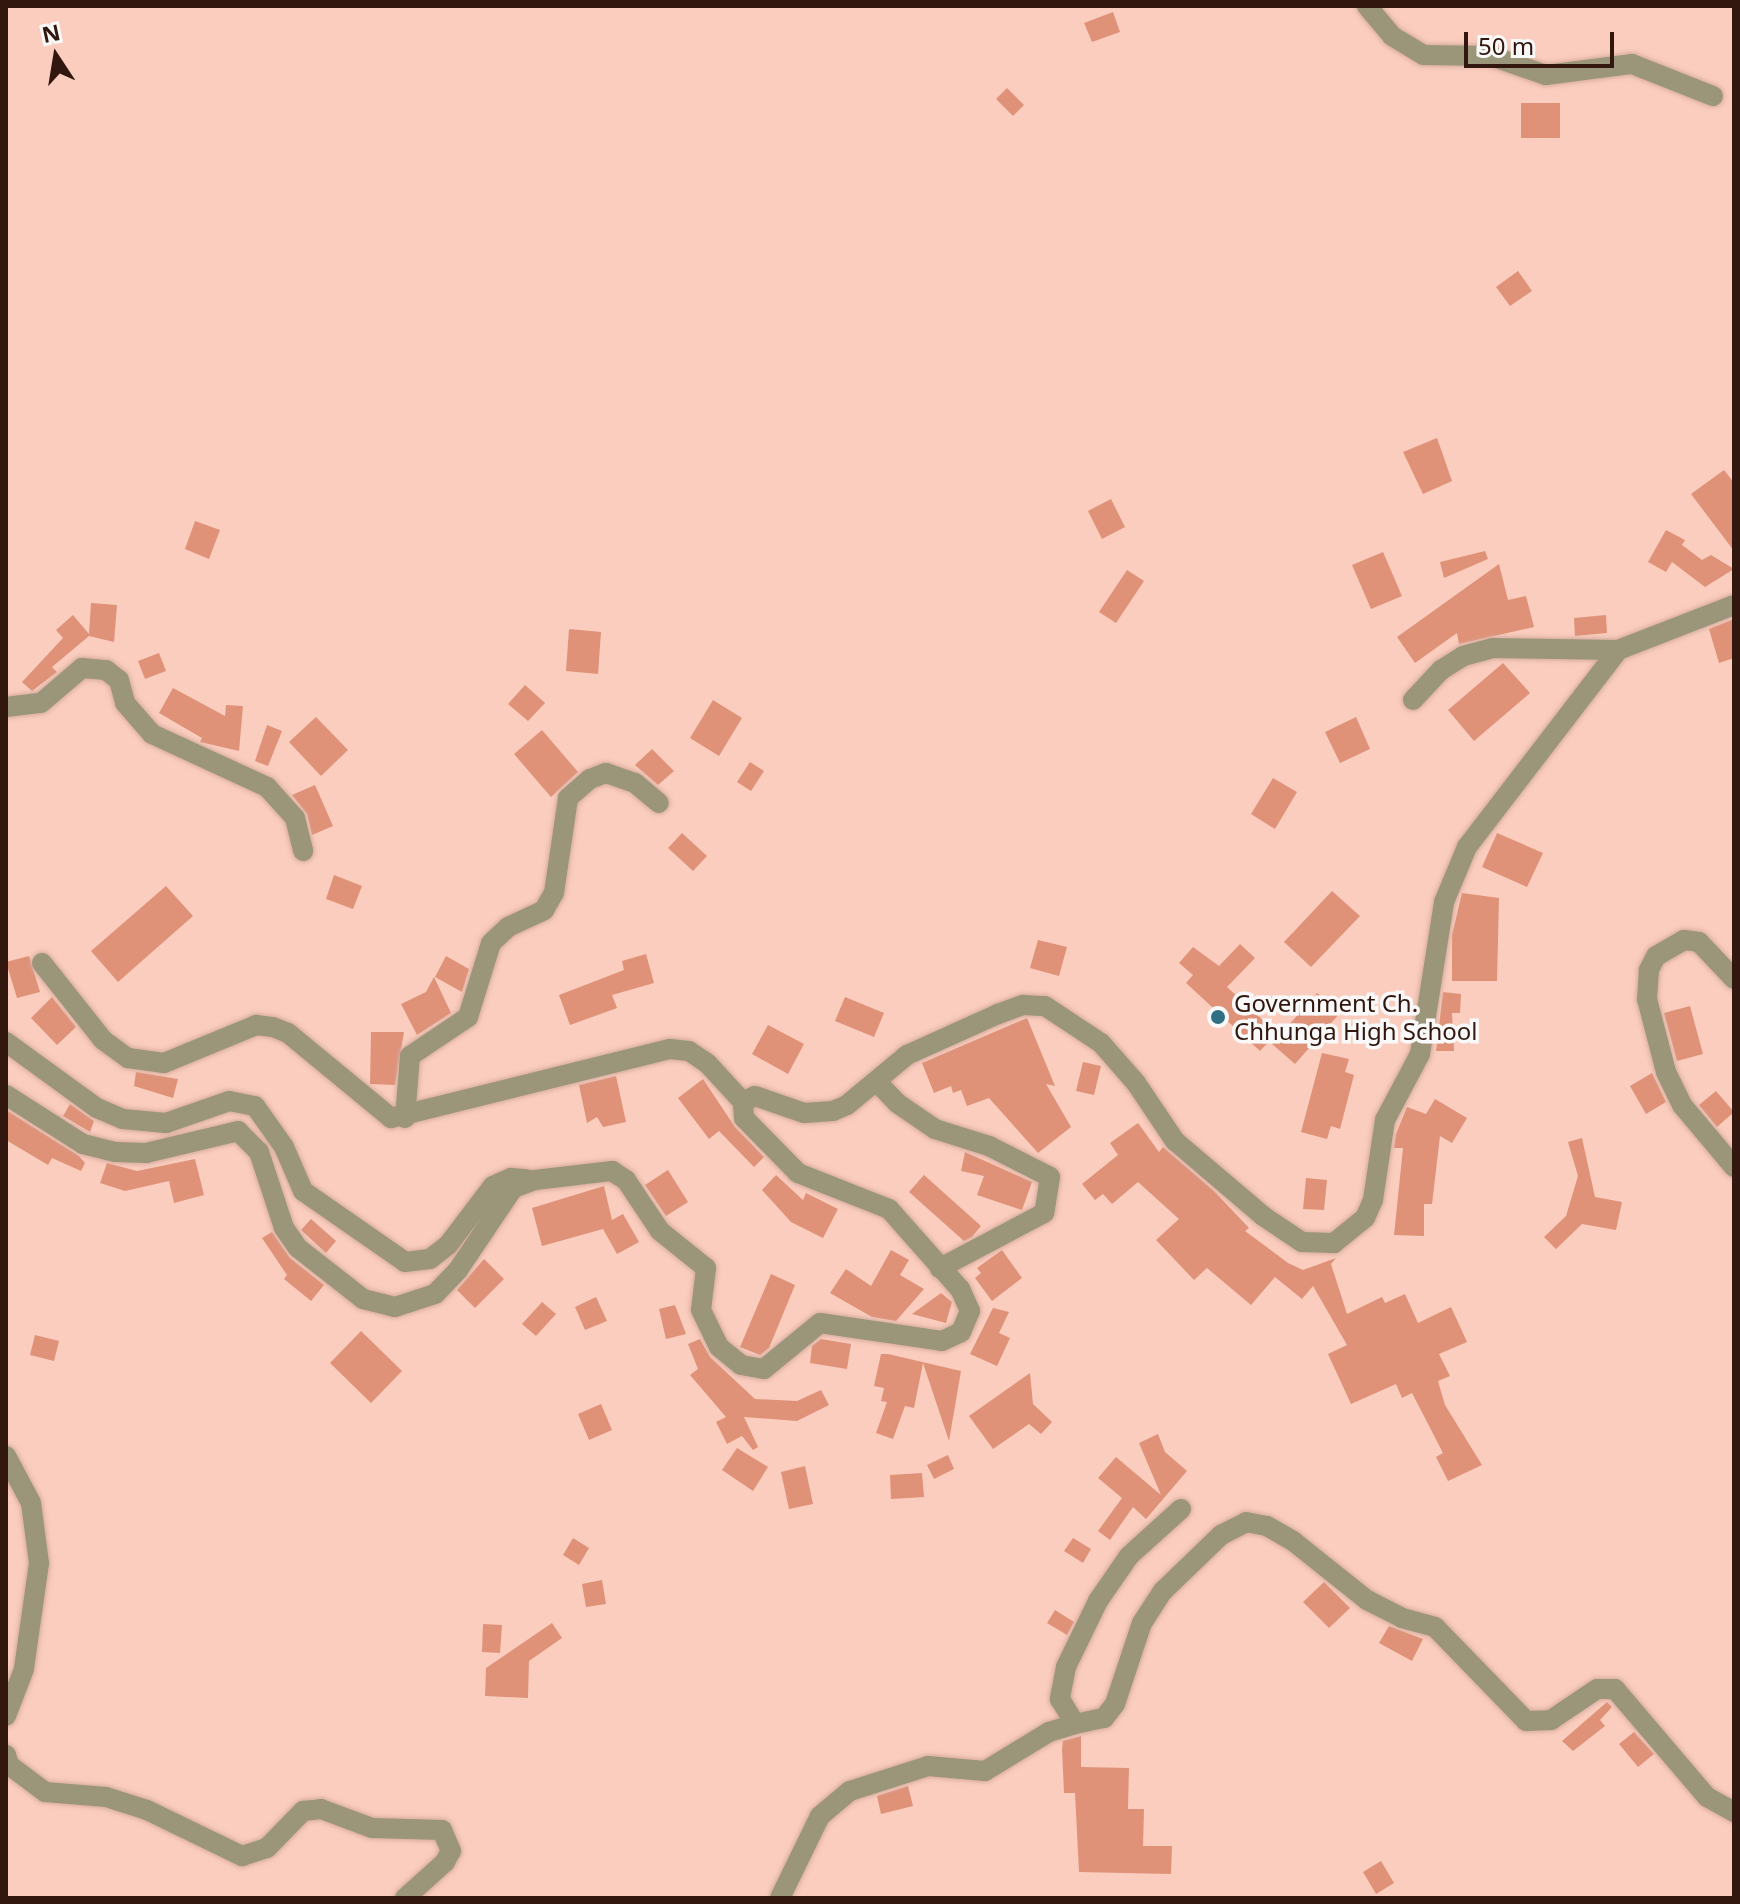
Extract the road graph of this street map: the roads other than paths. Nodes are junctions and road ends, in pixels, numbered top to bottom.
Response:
1 (1367, 6) edge
2 (1713, 96) dead end
3 (1734, 605) edge
4 (1618, 650) junction
5 (1413, 700) dead end
6 (6, 707) edge
7 (659, 803) dead end
8 (303, 851) dead end
9 (42, 963) dead end
10 (1734, 979) edge
11 (6, 1042) edge
12 (877, 1082) junction
13 (6, 1095) edge
14 (743, 1102) junction
15 (405, 1118) junction
16 (1734, 1167) edge
17 (535, 1180) junction
18 (940, 1268) junction
19 (6, 1456) edge
20 (1181, 1509) dead end
21 (6, 1716) edge
22 (1075, 1724) junction
23 (6, 1755) edge
24 (1734, 1812) edge
25 (405, 1898) edge
26 (780, 1898) edge

1 - 2 street
3 - 4 street
4 - 5 street
4 - 12 street
6 - 8 street
7 - 15 street
9 - 15 street
10 - 16 street
11 - 17 street
12 - 14 street
12 - 18 street
13 - 17 street
14 - 15 street
14 - 18 street
17 - 18 street
19 - 21 street
20 - 22 street
22 - 24 street
22 - 26 street
23 - 25 street

